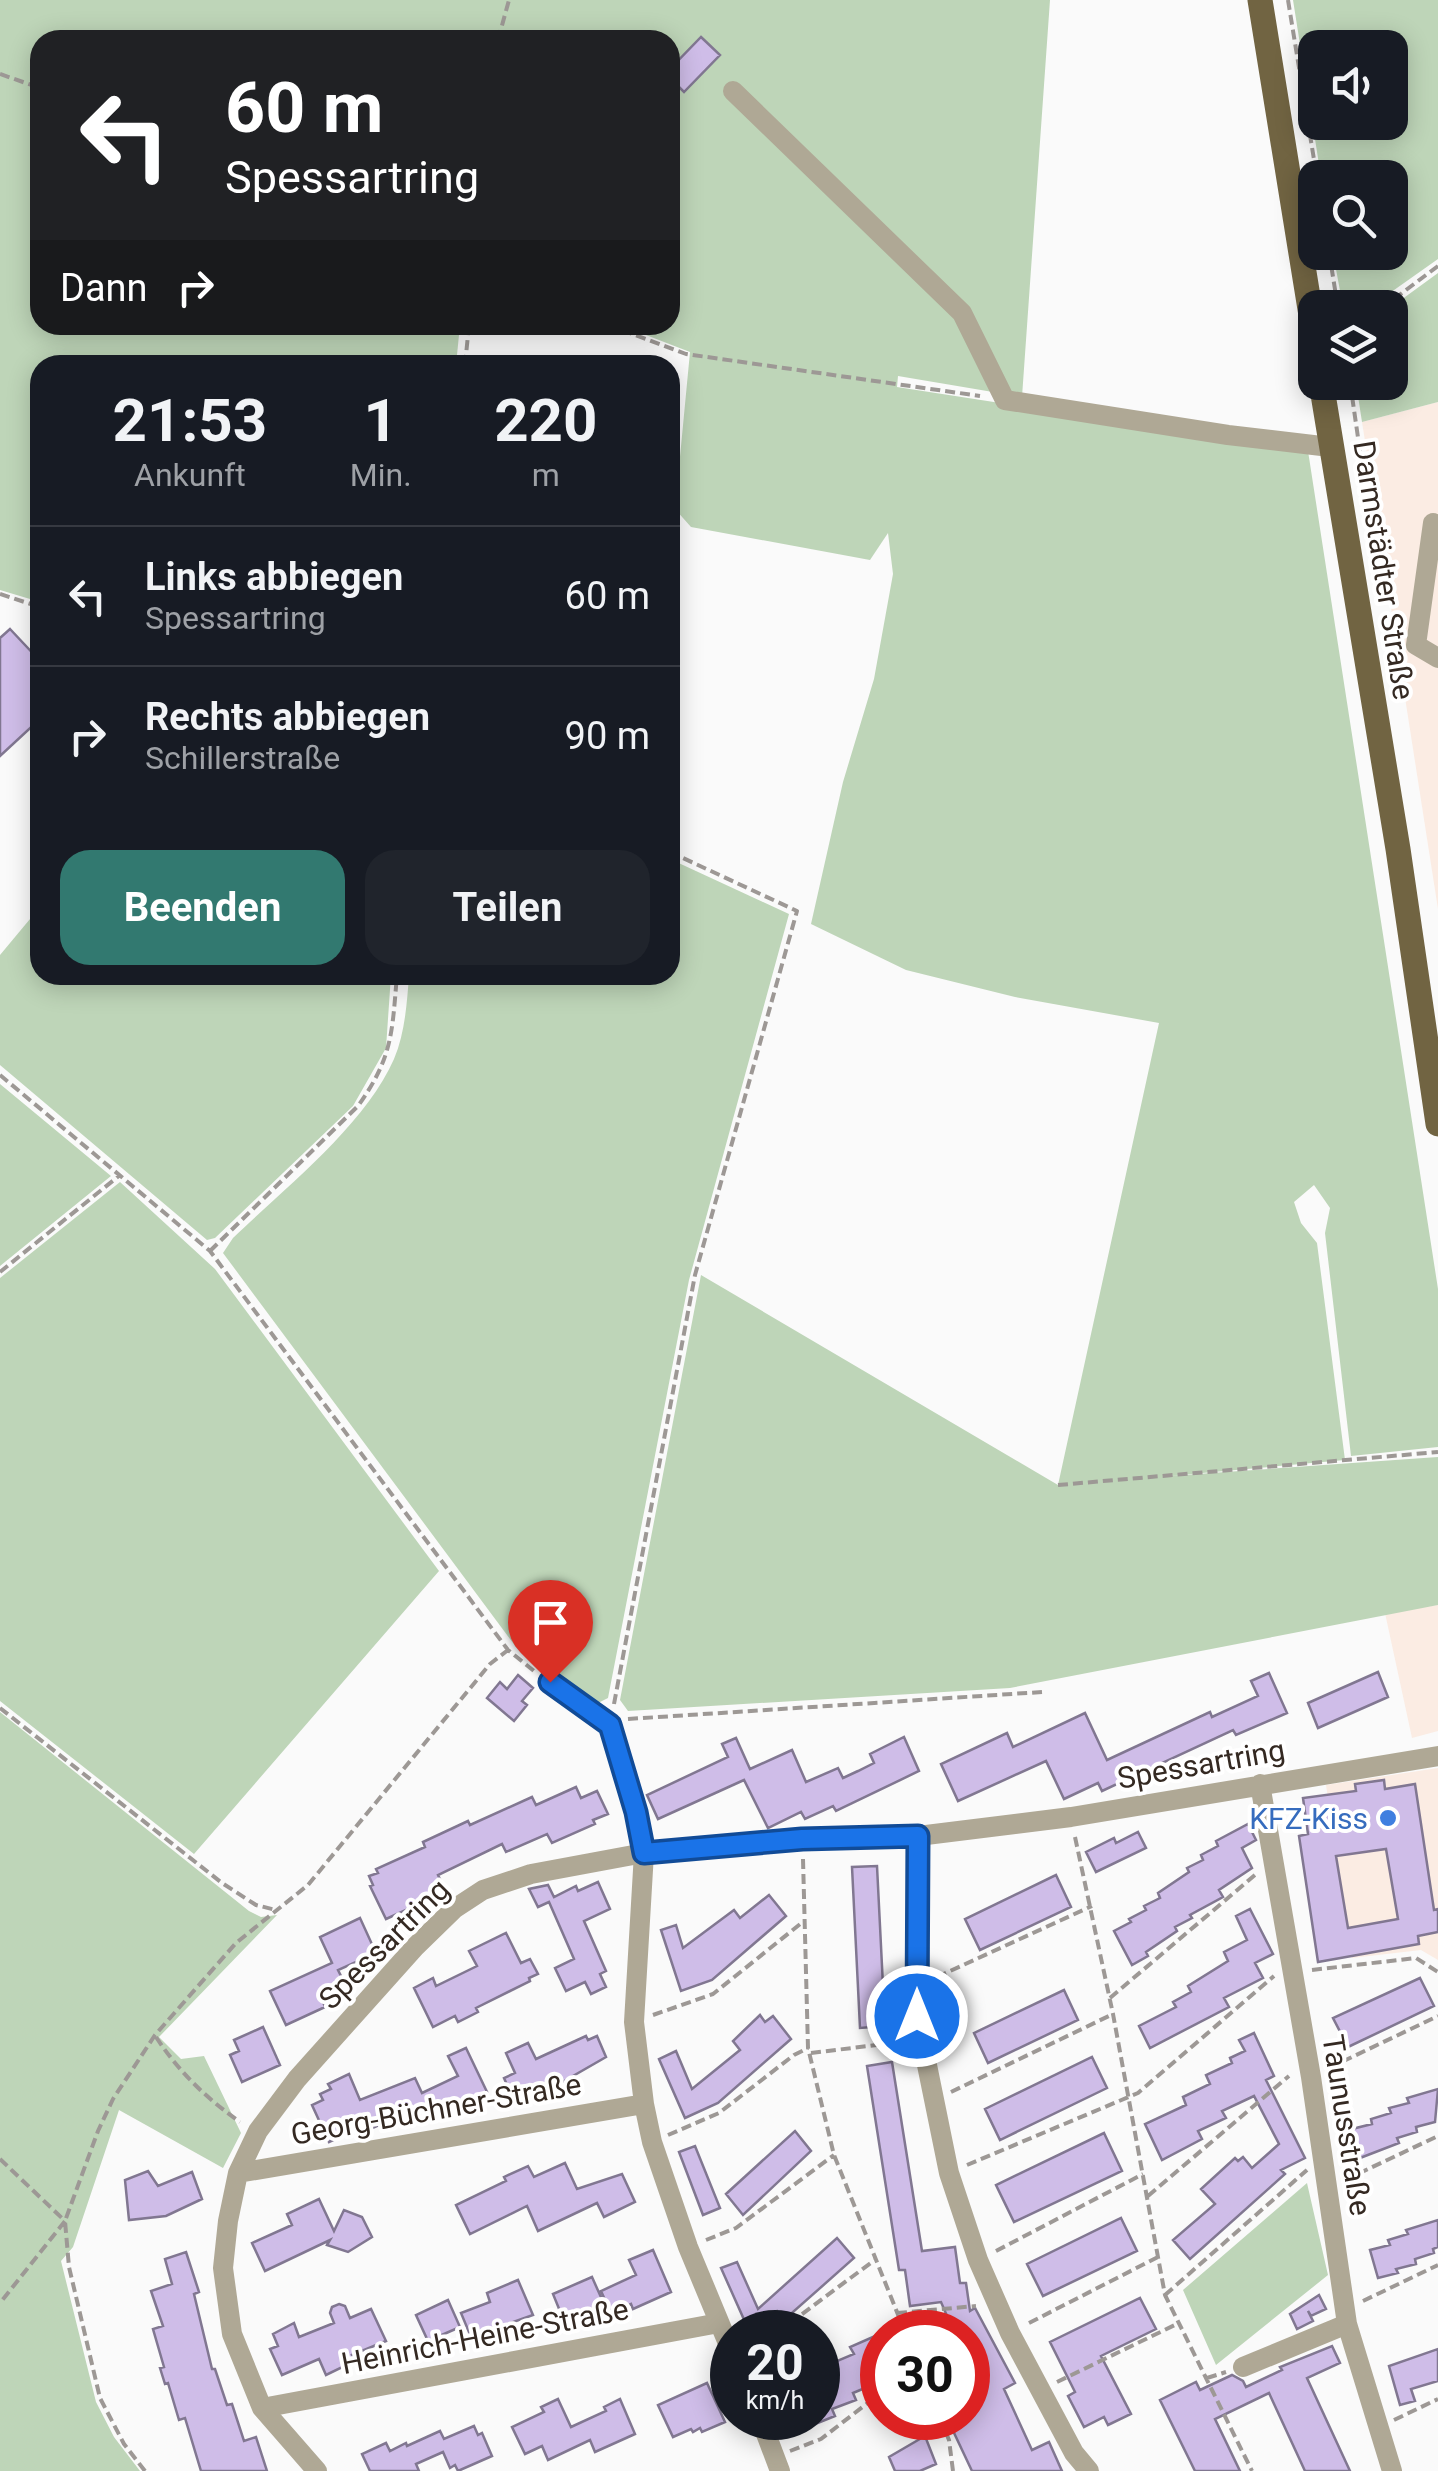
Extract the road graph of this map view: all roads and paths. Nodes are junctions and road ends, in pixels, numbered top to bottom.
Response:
1 (508, 0) edge
2 (1260, 0) edge
3 (1288, 0) edge
4 (500, 30) edge
5 (0, 74) edge
6 (30, 84) edge
7 (733, 91) dead end
8 (1314, 160) edge
9 (1438, 266) edge
10 (1307, 290) edge
11 (1406, 290) edge
12 (635, 335) edge
13 (1005, 400) junction
14 (1323, 400) edge
15 (1330, 447) junction
16 (1438, 526) edge
17 (0, 594) edge
18 (30, 604) edge
19 (1438, 658) edge
20 (680, 857) edge
21 (396, 985) edge
22 (1430, 1008) edge
23 (0, 1074) edge
24 (1438, 1124) edge
25 (120, 1175) junction
26 (210, 1251) junction
27 (0, 1272) edge
28 (1438, 1452) edge
29 (1058, 1486) dead end
30 (508, 1650) junction
31 (550, 1682) joint
32 (1042, 1692) dead end
33 (0, 1708) edge
34 (610, 1725) junction
35 (1438, 1756) edge
36 (1260, 1784) junction
37 (1071, 1817) junction
38 (918, 1836) junction
39 (802, 1839) junction
40 (644, 1853) junction
41 (1274, 1859) junction
42 (1092, 1906) junction
43 (276, 1910) junction
44 (806, 1920) junction
45 (1438, 1972) edge
46 (1292, 1973) junction
47 (917, 1986) junction
48 (1110, 1998) junction
49 (1114, 2014) junction
50 (1438, 2016) edge
51 (634, 2022) junction
52 (155, 2035) junction
53 (920, 2040) junction
54 (808, 2051) junction
55 (1309, 2068) junction
56 (1128, 2094) junction
57 (934, 2101) junction
58 (644, 2104) junction
59 (258, 2131) junction
60 (1438, 2136) edge
61 (652, 2142) junction
62 (834, 2155) junction
63 (1322, 2157) junction
64 (0, 2158) edge
65 (238, 2172) junction
66 (948, 2174) junction
67 (1143, 2174) junction
68 (1327, 2188) junction
69 (1146, 2198) junction
70 (66, 2221) junction
71 (688, 2247) junction
72 (1158, 2257) junction
73 (876, 2260) junction
74 (978, 2260) junction
75 (1438, 2265) edge
76 (1165, 2295) junction
77 (0, 2303) edge
78 (996, 2304) junction
79 (713, 2310) edge
80 (808, 2310) edge
81 (896, 2310) edge
82 (930, 2310) edge
83 (1346, 2316) junction
84 (1179, 2323) junction
85 (710, 2324) edge
86 (1010, 2333) junction
87 (1244, 2367) dead end
88 (1039, 2390) junction
89 (1438, 2399) edge
90 (262, 2408) junction
91 (860, 2409) edge
92 (1376, 2428) junction
93 (769, 2440) edge
94 (949, 2440) edge
95 (778, 2464) edge
96 (144, 2471) edge
97 (316, 2471) edge
98 (954, 2471) edge
99 (1090, 2471) edge
100 (1252, 2471) edge
101 (1392, 2471) edge

1 - 4 path
2 - 10 main road
3 - 8 path
5 - 6 path
7 - 13 street
9 - 11 path
12 - 13 path
13 - 15 street
14 - 15 main road, Darmstädter Straße
15 - 22 main road, Darmstädter Straße
16 - 19 street
17 - 18 path
20 - 34 path
21 - 26 path
22 - 24 main road, Darmstädter Straße
23 - 25 path
25 - 26 path
25 - 27 path
26 - 30 path
28 - 29 path
30 - 31 path
30 - 43 path
31 - 34 street
32 - 34 path
33 - 43 path
34 - 40 street
35 - 36 street, Spessartring
36 - 37 street, Spessartring
36 - 41 street, Taunusstraße
37 - 38 street, Spessartring
37 - 42 path
38 - 39 street, Spessartring
38 - 47 street
39 - 40 street, Spessartring
39 - 44 path
40 - 51 street
40 - 59 street, Spessartring
41 - 46 street, Taunusstraße
41 - 48 path
42 - 47 path
42 - 48 path
43 - 52 path
44 - 51 path
44 - 54 path
45 - 46 path
46 - 55 street, Taunusstraße
46 - 56 path
47 - 53 street
48 - 49 path
49 - 56 path
49 - 57 path
50 - 55 path
51 - 58 street
52 - 59 path
52 - 70 path
53 - 54 path
53 - 57 street
54 - 61 path
54 - 62 path
55 - 63 street, Taunusstraße
55 - 69 path
56 - 66 path
56 - 67 path
57 - 66 street
58 - 61 street
58 - 65 street, Georg-Büchner-Straße
59 - 65 street, Spessartring
60 - 68 path
61 - 71 street
62 - 71 path
62 - 73 path
63 - 68 street, Taunusstraße
63 - 76 path
64 - 70 path
65 - 90 street, Spessartring
66 - 74 street
67 - 69 path
67 - 74 path
68 - 83 street, Taunusstraße
69 - 72 path
70 - 77 path
70 - 96 path
71 - 79 street
72 - 76 path
72 - 86 path
73 - 80 path
73 - 81 path
74 - 78 street
75 - 83 path
76 - 84 path
78 - 82 path
78 - 86 street
83 - 87 street
83 - 92 street, Taunusstraße
84 - 88 path
84 - 100 path
85 - 90 street, Heinrich-Heine-Straße
86 - 88 street
88 - 99 street
89 - 92 path
90 - 97 street, Spessartring
91 - 95 path
92 - 101 street, Taunusstraße
93 - 95 street
94 - 98 path

